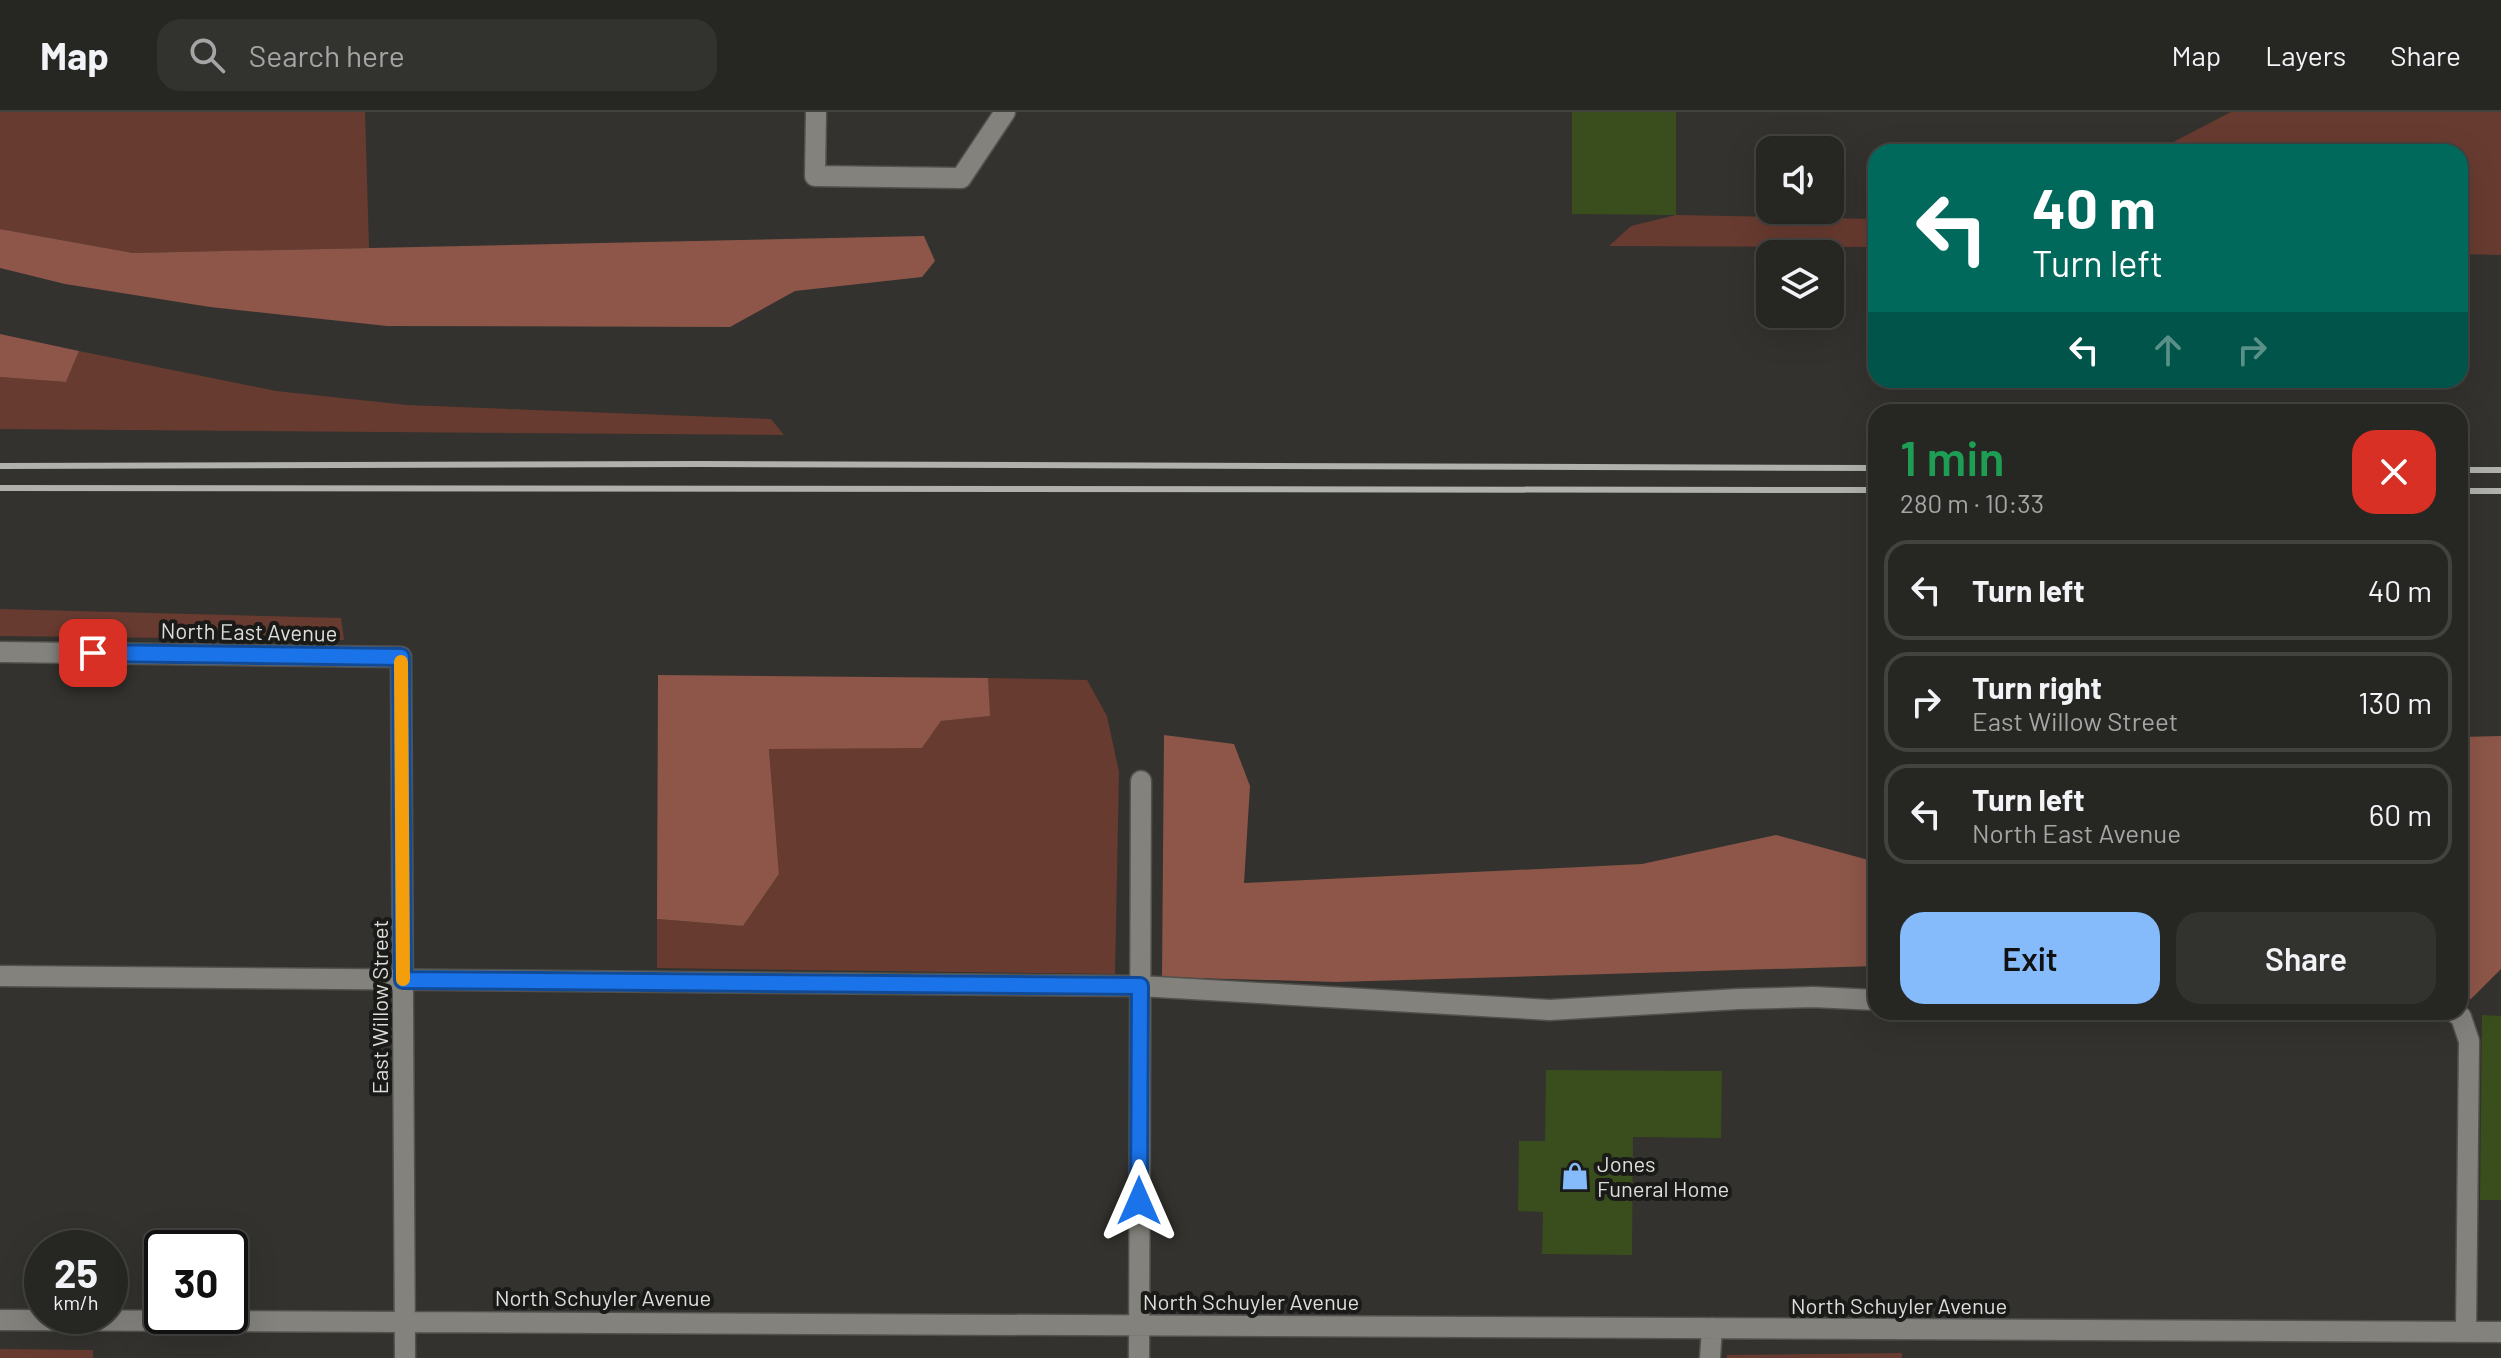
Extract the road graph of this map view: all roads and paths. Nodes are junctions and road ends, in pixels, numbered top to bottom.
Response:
1 (816, 112) edge
2 (1005, 112) edge
3 (0, 652) edge
4 (401, 657) joint
5 (1141, 781) dead end
6 (0, 976) edge
7 (403, 980) junction
8 (1140, 986) junction
9 (1868, 1000) edge
10 (2462, 1020) edge
11 (0, 1320) edge
12 (406, 1320) junction
13 (1139, 1325) junction
14 (1712, 1328) junction
15 (2466, 1331) junction
16 (2501, 1332) edge
17 (405, 1358) edge
18 (1139, 1358) edge
19 (1710, 1358) edge

1 - 2 street
3 - 4 street, North East Avenue
4 - 7 street, East Willow Street
5 - 8 street
6 - 7 street
7 - 8 street
7 - 12 street, East Willow Street
8 - 9 street
8 - 13 street
10 - 15 street
11 - 12 street, North Schuyler Avenue
12 - 13 street, North Schuyler Avenue
12 - 17 street, East Willow Street
13 - 14 street, North Schuyler Avenue
13 - 18 street
14 - 15 street, North Schuyler Avenue
14 - 19 street
15 - 16 street, North Schuyler Avenue

